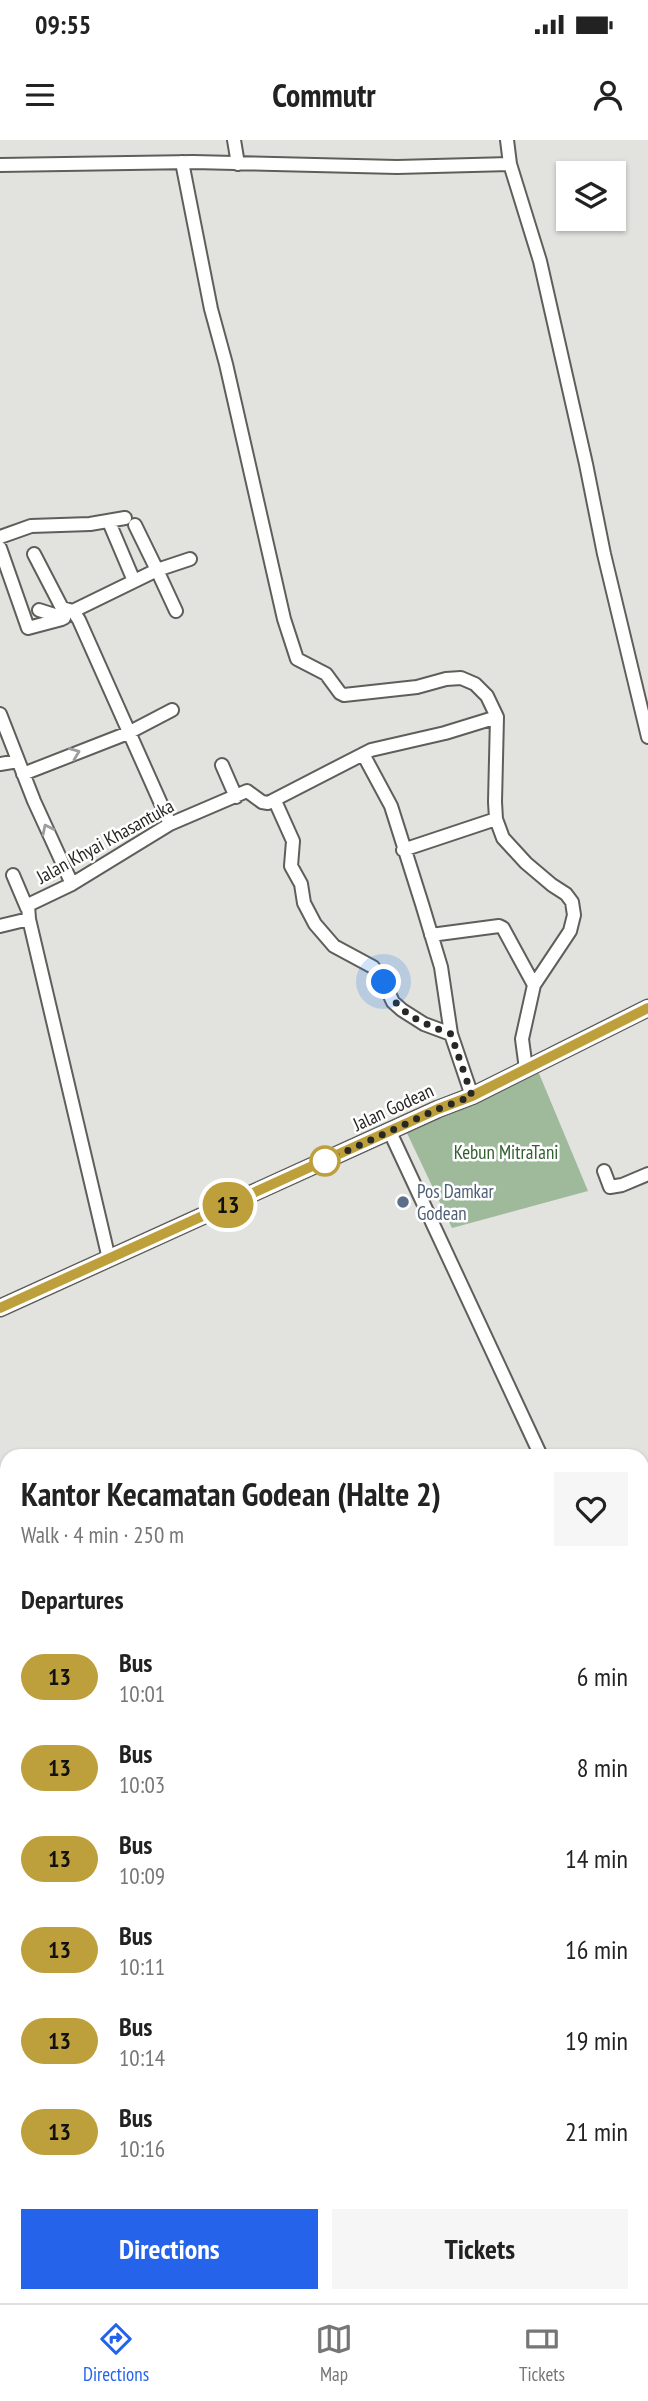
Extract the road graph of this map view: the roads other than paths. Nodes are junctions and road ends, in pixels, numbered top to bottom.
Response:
1 (234, 140) edge
2 (507, 140) edge
3 (182, 162) junction
4 (238, 164) junction
5 (510, 164) junction
6 (0, 165) edge
7 (110, 522) junction
8 (0, 537) edge
9 (0, 548) edge
10 (34, 554) dead end
11 (190, 559) dead end
12 (157, 570) junction
13 (134, 581) junction
14 (39, 610) dead end
15 (176, 611) dead end
16 (70, 615) junction
17 (172, 710) dead end
18 (0, 714) edge
19 (497, 717) junction
20 (128, 733) junction
21 (648, 737) edge
22 (363, 754) junction
23 (0, 764) edge
24 (222, 765) dead end
25 (21, 767) junction
26 (236, 797) junction
27 (275, 801) junction
28 (496, 819) junction
29 (170, 824) junction
30 (404, 850) junction
31 (13, 875) dead end
32 (72, 884) junction
33 (28, 914) junction
34 (0, 926) edge
35 (431, 935) junction
36 (534, 985) junction
37 (648, 1008) edge
38 (451, 1034) junction
39 (526, 1069) junction
40 (472, 1096) junction
41 (390, 1132) junction
42 (604, 1171) dead end
43 (648, 1174) edge
44 (109, 1259) junction
45 (0, 1308) edge
46 (538, 1449) edge

1 - 4 street
2 - 5 street
3 - 4 street
3 - 6 street
3 - 19 street
4 - 5 street
5 - 21 street
7 - 8 street
7 - 12 street
7 - 13 street
9 - 16 street
10 - 16 street
11 - 12 street
12 - 13 street
12 - 15 street
13 - 16 street
14 - 16 street
16 - 20 street
17 - 20 street
18 - 25 street
19 - 22 street
19 - 28 street
25 -> 20 street
20 - 29 street
22 - 27 street
22 - 30 street
23 - 25 street
24 - 26 street
32 -> 25 street
26 - 27 street
26 - 29 street, Jalan Khyai Khasantuka
27 - 38 street
28 - 30 street
28 - 36 street
29 - 32 street, Jalan Khyai Khasantuka
30 - 35 street
31 - 33 street
32 - 33 street, Jalan Khyai Khasantuka
33 - 34 street, Jalan Khyai Khasantuka
33 - 44 street
35 - 36 street
35 - 38 street
36 - 39 street
37 - 39 main road, Jalan Godean
38 - 40 street
39 - 40 main road, Jalan Godean
40 - 41 main road, Jalan Godean
41 - 44 main road, Jalan Godean
41 - 46 street
42 - 43 street
44 - 45 main road, Jalan Godean

